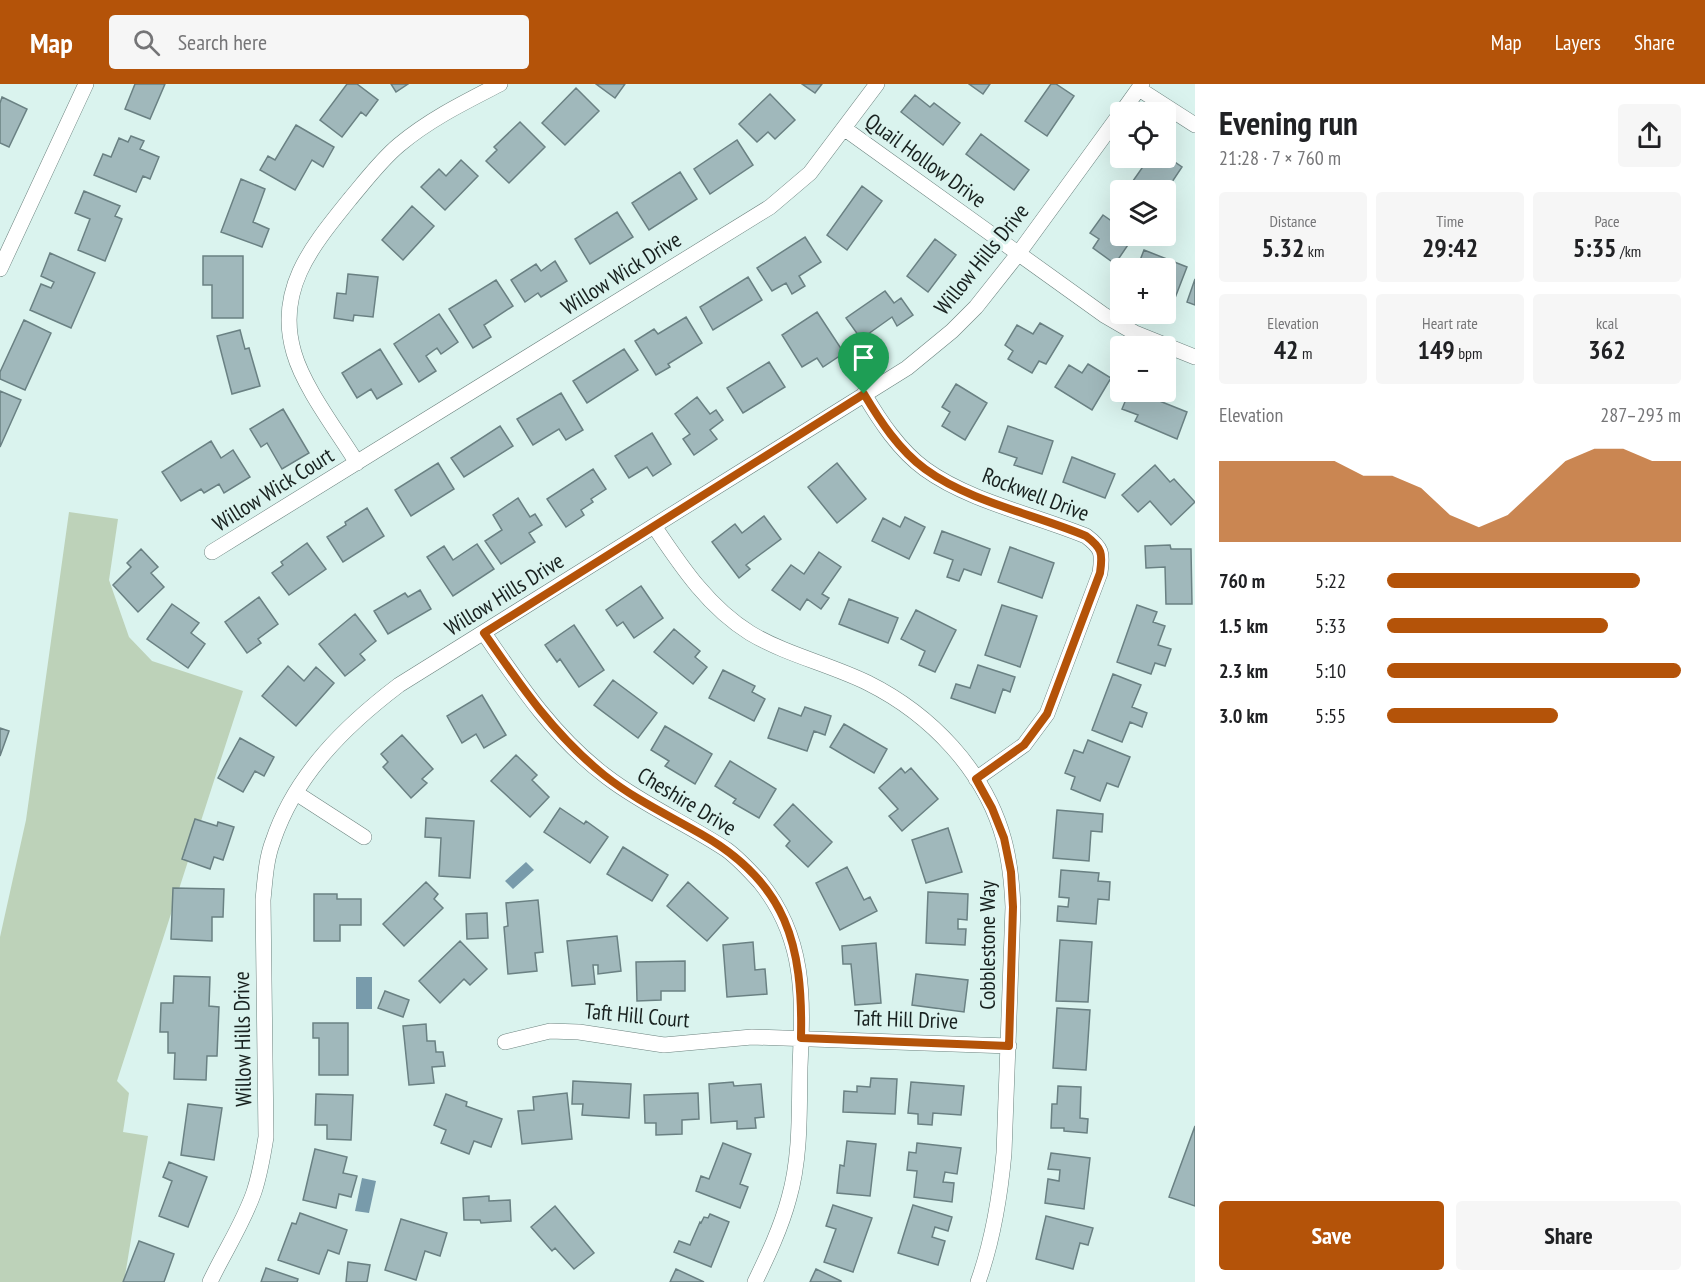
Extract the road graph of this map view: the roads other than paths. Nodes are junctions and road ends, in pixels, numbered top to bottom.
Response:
1 (86, 84) edge
2 (500, 84) edge
3 (877, 84) edge
4 (1140, 86) edge
5 (1129, 102) edge
6 (1195, 126) edge
7 (1110, 128) edge
8 (845, 129) junction
9 (1018, 254) junction
10 (0, 269) edge
11 (1195, 357) edge
12 (864, 394) junction
13 (357, 464) junction
14 (654, 526) junction
15 (212, 552) dead end
16 (484, 633) junction
17 (976, 779) junction
18 (296, 793) junction
19 (364, 837) dead end
20 (801, 1038) junction
21 (505, 1042) dead end
22 (1009, 1046) junction
23 (210, 1282) edge
24 (755, 1282) edge
25 (978, 1282) edge

1 - 10 street
2 - 13 street
3 - 8 street, Willow Wick Drive
4 - 5 street, Willow Hills Drive
4 - 6 street
7 - 9 street, Willow Hills Drive
8 - 9 street, Quail Hollow Drive
8 - 13 street, Willow Wick Drive
9 - 11 street, Quail Hollow Drive
9 - 12 street, Willow Hills Drive
12 - 14 street, Willow Hills Drive
12 - 17 street, Rockwell Drive
13 - 15 street, Willow Wick Court
14 - 16 street, Willow Hills Drive
14 - 17 street, Cobblestone Way
16 - 18 street, Willow Hills Drive
16 - 20 street, Cheshire Drive
17 - 22 street, Cobblestone Way
18 - 19 street
18 - 23 street, Willow Hills Drive
20 - 21 street, Taft Hill Court
20 - 22 street, Taft Hill Drive
20 - 24 street, Cheshire Drive
22 - 25 street, Cobblestone Way

